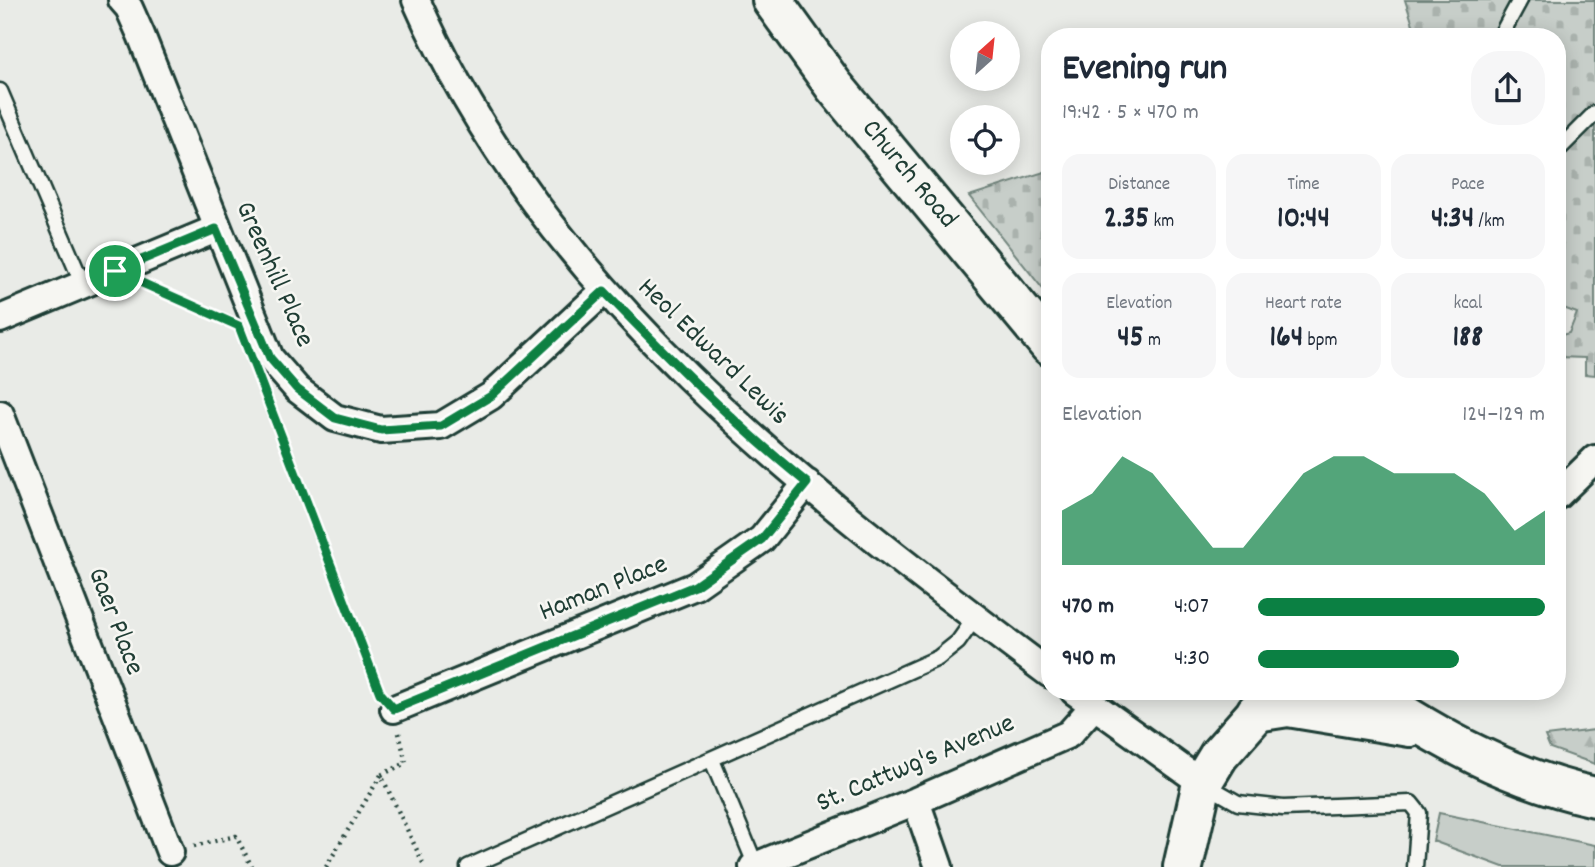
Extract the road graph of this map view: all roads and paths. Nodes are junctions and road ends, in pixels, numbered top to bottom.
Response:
1 (122, 0) edge
2 (416, 0) edge
3 (772, 0) edge
4 (1520, 0) edge
5 (1505, 28) edge
6 (0, 91) edge
7 (1595, 113) edge
8 (1566, 142) edge
9 (216, 229) junction
10 (115, 271) junction
11 (83, 285) junction
12 (604, 291) junction
13 (0, 319) edge
14 (227, 320) dead end
15 (1041, 335) edge
16 (264, 389) dead end
17 (0, 414) edge
18 (1595, 459) edge
19 (807, 483) junction
20 (1566, 487) edge
21 (975, 618) junction
22 (1041, 667) edge
23 (1084, 700) edge
24 (1085, 700) edge
25 (1381, 700) edge
26 (1266, 702) edge
27 (394, 709) junction
28 (1426, 730) junction
29 (712, 760) junction
30 (381, 775) junction
31 (1202, 783) junction
32 (1595, 797) edge
33 (916, 801) junction
34 (170, 852) joint
35 (754, 866) edge
36 (252, 867) edge
37 (326, 867) edge
38 (425, 867) edge
39 (468, 867) edge
40 (939, 867) edge
41 (1183, 867) edge
42 (1415, 867) edge

1 - 9 street, Greenhill Place
2 - 12 street, Heol Edward Lewis
3 - 15 main road, Church Road
4 - 5 lane
6 - 11 lane
7 - 8 lane
9 - 10 street
9 - 12 street, Greenhill Place
10 - 11 street
10 - 14 path
11 - 13 street
12 - 19 street, Heol Edward Lewis
16 - 27 path
17 - 34 street, Gaer Place
18 - 20 street
19 - 21 street, Heol Edward Lewis
19 - 27 street, Haman Place
21 - 22 street, Heol Edward Lewis
21 - 29 lane
23 - 33 street, St. Cattwg's Avenue
24 - 31 street
25 - 28 main road
26 - 28 main road
26 - 31 main road
27 - 30 path
28 - 32 main road
29 - 35 lane
29 - 39 lane
30 - 37 path
30 - 38 path
31 - 41 main road
31 - 42 lane
33 - 35 street, St. Cattwg's Avenue
33 - 40 street
34 - 36 path

